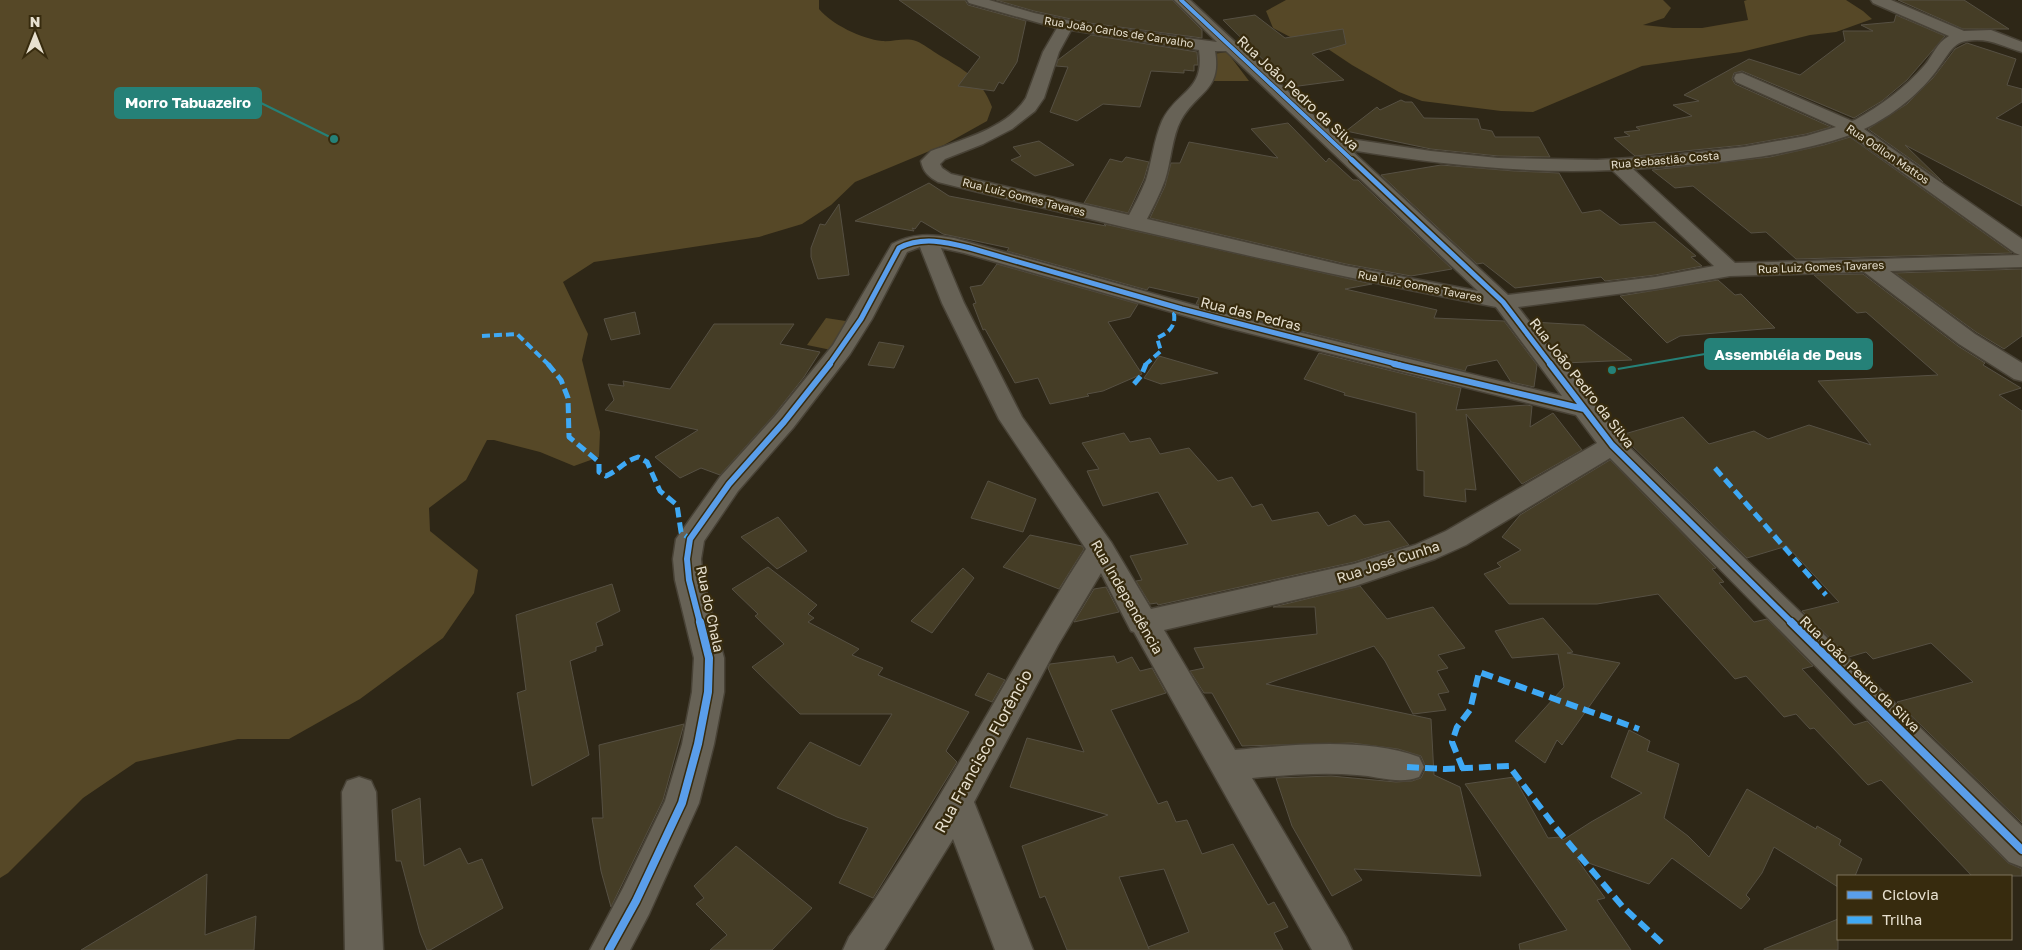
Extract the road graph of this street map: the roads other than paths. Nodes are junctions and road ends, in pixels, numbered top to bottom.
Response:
1 (974, 0) edge
2 (1181, 0) edge
3 (1878, 0) edge
4 (1067, 25) junction
5 (1991, 35) junction
6 (1962, 36) junction
7 (2022, 36) edge
8 (1206, 46) junction
9 (2022, 47) edge
10 (1230, 48) junction
11 (1742, 78) dead end
12 (1852, 128) junction
13 (1330, 141) junction
14 (1617, 165) junction
15 (1135, 224) junction
16 (920, 241) junction
17 (2022, 249) edge
18 (2022, 261) edge
19 (1869, 266) junction
20 (1730, 270) junction
21 (1503, 302) junction
22 (2022, 351) edge
23 (2002, 362) junction
24 (2022, 374) edge
25 (1584, 410) junction
26 (1612, 445) junction
27 (1101, 549) junction
28 (1142, 623) junction
29 (1225, 765) junction
30 (1407, 768) dead end
31 (359, 792) dead end
32 (956, 801) junction
33 (2022, 850) edge
34 (364, 950) edge
35 (608, 950) edge
36 (862, 950) edge
37 (1014, 950) edge
38 (1333, 950) edge

1 - 4 street, Rua João Carlos de Carvalho
2 - 10 street, Rua João Pedro da Silva
3 - 6 street
4 - 8 street, Rua João Carlos de Carvalho
4 - 15 street, Rua Luiz Gomes Tavares
5 - 6 street
5 - 7 street
5 - 9 street
6 - 12 street, Rua Sebastião Costa
8 - 10 street, Rua João Carlos de Carvalho
8 - 15 street
10 - 13 street, Rua João Pedro da Silva
11 - 12 street, Rua Odilon Mattos
12 - 14 street, Rua Sebastião Costa
12 - 17 street, Rua Odilon Mattos
13 - 14 street, Rua Sebastião Costa
13 - 21 street, Rua João Pedro da Silva
14 - 20 street
15 - 21 street, Rua Luiz Gomes Tavares
16 - 25 street, Rua das Pedras
16 - 27 street, Rua Independência
16 - 35 street, Rua do Chala
18 - 19 street, Rua Luiz Gomes Tavares
19 - 20 street, Rua Luiz Gomes Tavares
19 - 23 street
20 - 21 street, Rua Luiz Gomes Tavares
21 - 25 street, Rua João Pedro da Silva
22 - 23 street
23 - 24 street
25 - 26 street, Rua João Pedro da Silva
26 - 28 street, Rua José Cunha
26 - 33 street, Rua João Pedro da Silva
27 - 28 street, Rua Independência
27 - 32 street, Rua Francisco Florêncio
28 - 29 street, Rua Independência
29 - 30 street
29 - 38 street, Rua Independência
31 - 34 street
32 - 36 street, Rua Francisco Florêncio
32 - 37 street

